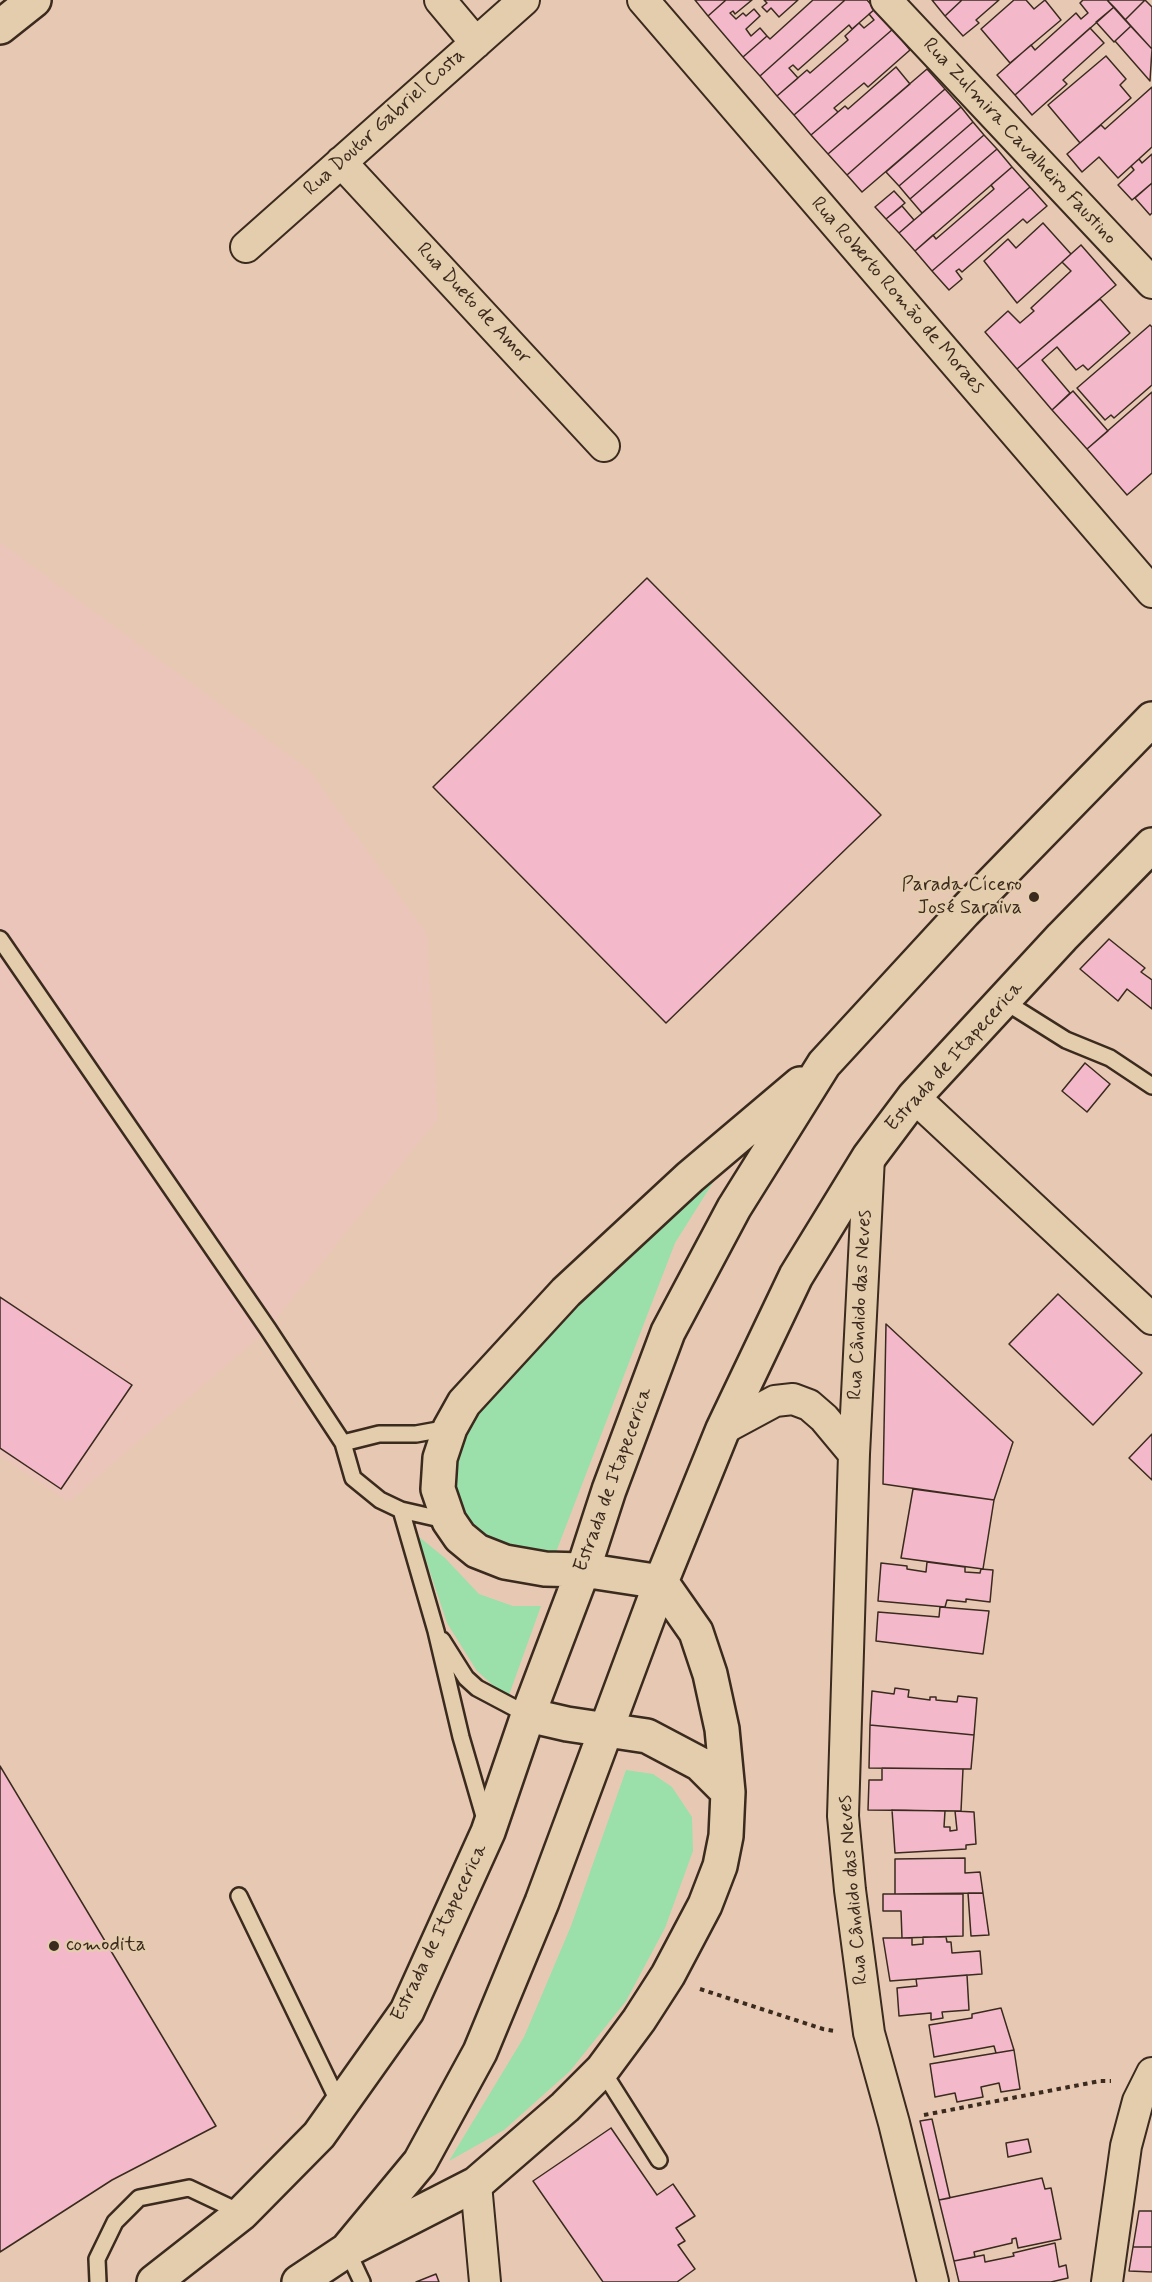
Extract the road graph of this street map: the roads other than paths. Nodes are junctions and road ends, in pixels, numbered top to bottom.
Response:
1 (34, 0) edge
2 (440, 0) edge
3 (524, 0) edge
4 (643, 0) edge
5 (886, 0) edge
6 (0, 27) edge
7 (476, 43) junction
8 (341, 162) junction
9 (246, 247) dead end
10 (1152, 283) edge
11 (604, 446) dead end
12 (1152, 592) edge
13 (1152, 719) edge
14 (1152, 844) edge
15 (0, 939) edge
16 (1004, 1001) junction
17 (824, 1064) junction
18 (1152, 1086) edge
19 (914, 1097) junction
20 (869, 1157) junction
21 (1152, 1319) edge
22 (450, 1428) junction
23 (723, 1429) junction
24 (343, 1443) junction
25 (854, 1454) junction
26 (401, 1510) junction
27 (449, 1521) junction
28 (582, 1570) junction
29 (661, 1582) junction
30 (436, 1631) junction
31 (528, 1715) junction
32 (606, 1730) junction
33 (728, 1792) junction
34 (488, 1832) junction
35 (239, 1896) dead end
36 (602, 2070) junction
37 (1152, 2073) edge
38 (340, 2105) junction
39 (659, 2160) dead end
40 (476, 2184) junction
41 (242, 2213) junction
42 (347, 2250) junction
43 (98, 2282) edge
44 (154, 2282) edge
45 (299, 2282) edge
46 (362, 2282) edge
47 (485, 2282) edge
48 (933, 2282) edge
49 (1107, 2282) edge

1 - 6 main road
2 - 7 street
3 - 7 street, Rua Doutor Gabriel Costa
4 - 12 street, Rua Roberto Romão de Moraes
5 - 10 street, Rua Zulmira Cavalheiro Faustino
7 - 8 street, Rua Doutor Gabriel Costa
8 - 9 street, Rua Doutor Gabriel Costa
8 - 11 street, Rua Dueto de Amor
13 - 17 main road, Estrada de Itapecerica
14 - 16 main road, Estrada de Itapecerica
15 - 24 lane
16 - 18 lane
16 - 19 main road, Estrada de Itapecerica
17 - 22 main road
17 - 28 main road, Estrada de Itapecerica
19 - 20 main road, Estrada de Itapecerica
19 - 21 street
20 - 23 main road, Estrada de Itapecerica
20 - 25 street, Rua Cândido das Neves
22 - 24 lane
22 - 27 main road
23 - 25 street, Rua Cândido das Neves
23 - 29 main road, Estrada de Itapecerica
24 - 26 lane
25 - 48 street, Rua Cândido das Neves
26 - 27 lane
26 - 30 lane
27 - 28 main road
28 - 29 main road
28 - 31 main road, Estrada de Itapecerica
29 - 32 main road, Estrada de Itapecerica
29 - 33 main road
30 - 31 lane
30 - 34 lane
31 - 32 main road
31 - 34 main road, Estrada de Itapecerica
32 - 33 main road
32 - 42 main road, Estrada de Itapecerica
33 - 36 main road
34 - 38 main road, Estrada de Itapecerica
35 - 38 lane
36 - 39 lane
36 - 40 main road
37 - 49 street
38 - 41 main road, Estrada de Itapecerica
40 - 42 main road
40 - 47 street
41 - 43 lane
41 - 44 main road, Estrada de Itapecerica
42 - 45 main road, Estrada de Itapecerica
42 - 46 lane

